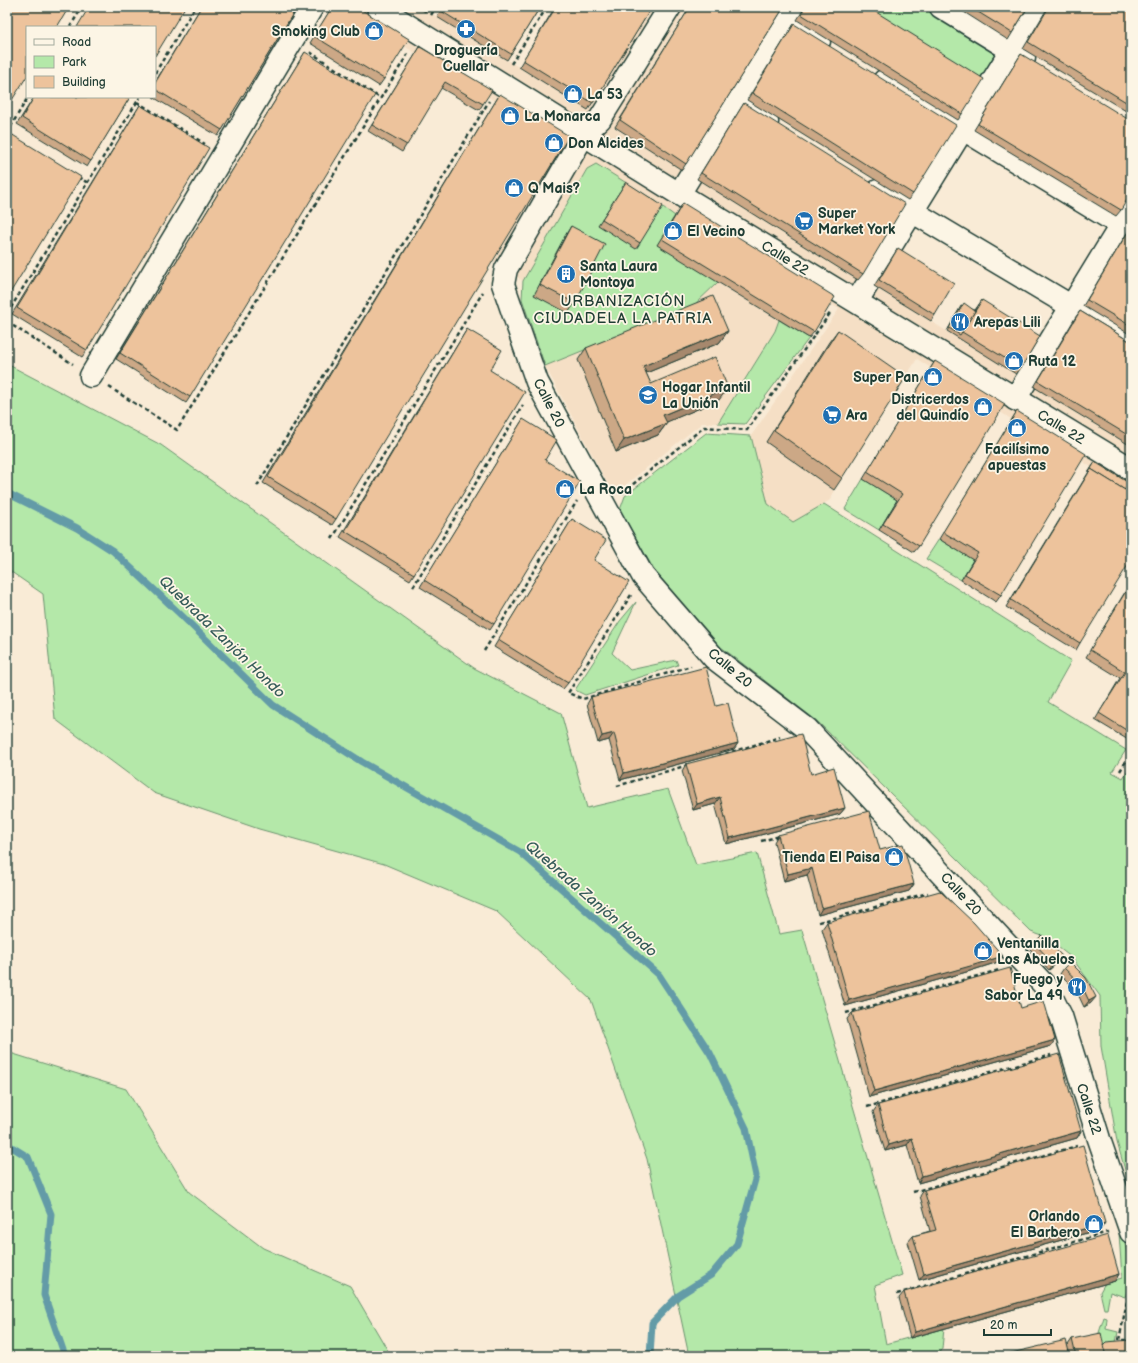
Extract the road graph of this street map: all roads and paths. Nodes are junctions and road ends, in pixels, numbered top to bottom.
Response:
1 (82, 7) edge
2 (196, 7) edge
3 (312, 7) edge
4 (378, 7) edge
5 (436, 7) edge
6 (547, 7) edge
7 (670, 7) edge
8 (941, 7) edge
9 (1038, 7) edge
10 (790, 14) edge
11 (71, 26) edge
12 (420, 33) junction
13 (293, 40) junction
14 (1012, 50) junction
15 (838, 53) edge
16 (1038, 67) edge
17 (865, 69) edge
18 (156, 71) edge
19 (500, 82) junction
20 (27, 98) edge
21 (139, 98) edge
22 (380, 98) junction
23 (137, 102) junction
24 (736, 102) junction
25 (964, 129) junction
26 (784, 132) edge
27 (7, 133) edge
28 (584, 134) junction
29 (14, 137) edge
30 (224, 156) junction
31 (74, 174) edge
32 (858, 179) edge
33 (88, 183) junction
34 (679, 194) junction
35 (912, 213) junction
36 (1128, 222) edge
37 (503, 284) junction
38 (850, 297) junction
39 (1072, 306) junction
40 (7, 314) edge
41 (7, 322) edge
42 (1131, 342) edge
43 (91, 376) junction
44 (537, 382) junction
45 (1015, 399) junction
46 (1131, 469) edge
47 (590, 480) junction
48 (257, 486) dead end
49 (605, 507) junction
50 (332, 539) dead end
51 (643, 576) junction
52 (413, 587) dead end
53 (484, 651) dead end
54 (714, 658) junction
55 (807, 729) junction
56 (1131, 753) edge
57 (708, 759) edge
58 (693, 763) edge
59 (1120, 771) dead end
60 (617, 786) dead end
61 (783, 835) edge
62 (761, 841) edge
63 (954, 886) junction
64 (819, 922) dead end
65 (1024, 962) junction
66 (1046, 988) joint
67 (846, 1013) dead end
68 (1070, 1049) junction
69 (867, 1106) dead end
70 (1099, 1140) junction
71 (913, 1192) dead end
72 (1130, 1228) edge
73 (1131, 1291) edge
74 (897, 1294) dead end
75 (1130, 1341) edge

1 - 11 path
2 - 18 path
3 - 13 street
4 - 12 street, Calle 22
5 - 12 path
6 - 19 path
7 - 28 street
8 - 14 street
9 - 14 street
10 - 15 street
10 - 24 street
12 - 19 street, Calle 22
12 - 22 path
13 - 22 path
13 - 30 street
14 - 16 street
14 - 25 street
17 - 25 street
19 - 28 street, Calle 22
19 - 48 path
20 - 27 path
21 - 23 path
22 - 43 path
23 - 30 path
23 - 33 path
24 - 26 street
24 - 34 street
25 - 35 street
25 - 36 street
27 - 29 path
28 - 34 street, Calle 22
28 - 37 street
30 - 43 street
31 - 33 path
32 - 35 street
33 - 40 path
34 - 38 street, Calle 22
35 - 38 street
35 - 39 street
36 - 39 street
37 - 44 street, Calle 20
37 - 50 path
38 - 45 street, Calle 22
38 - 49 path
39 - 42 street
39 - 45 street
41 - 43 path
44 - 47 street, Calle 20
44 - 52 path
45 - 46 street, Calle 22
47 - 49 street, Calle 20
47 - 53 path
49 - 51 street, Calle 20
51 - 54 street, Calle 20
51 - 54 path
54 - 55 street, Calle 20
55 - 57 path
55 - 63 street, Calle 20
56 - 59 path
58 - 60 path
61 - 62 path
63 - 64 path
63 - 65 street, Calle 20
65 - 66 street, Calle 20
65 - 67 path
66 - 68 street, Calle 22
68 - 69 path
68 - 70 street, Calle 22
70 - 71 path
70 - 72 street, Calle 22
72 - 74 path
73 - 75 path

